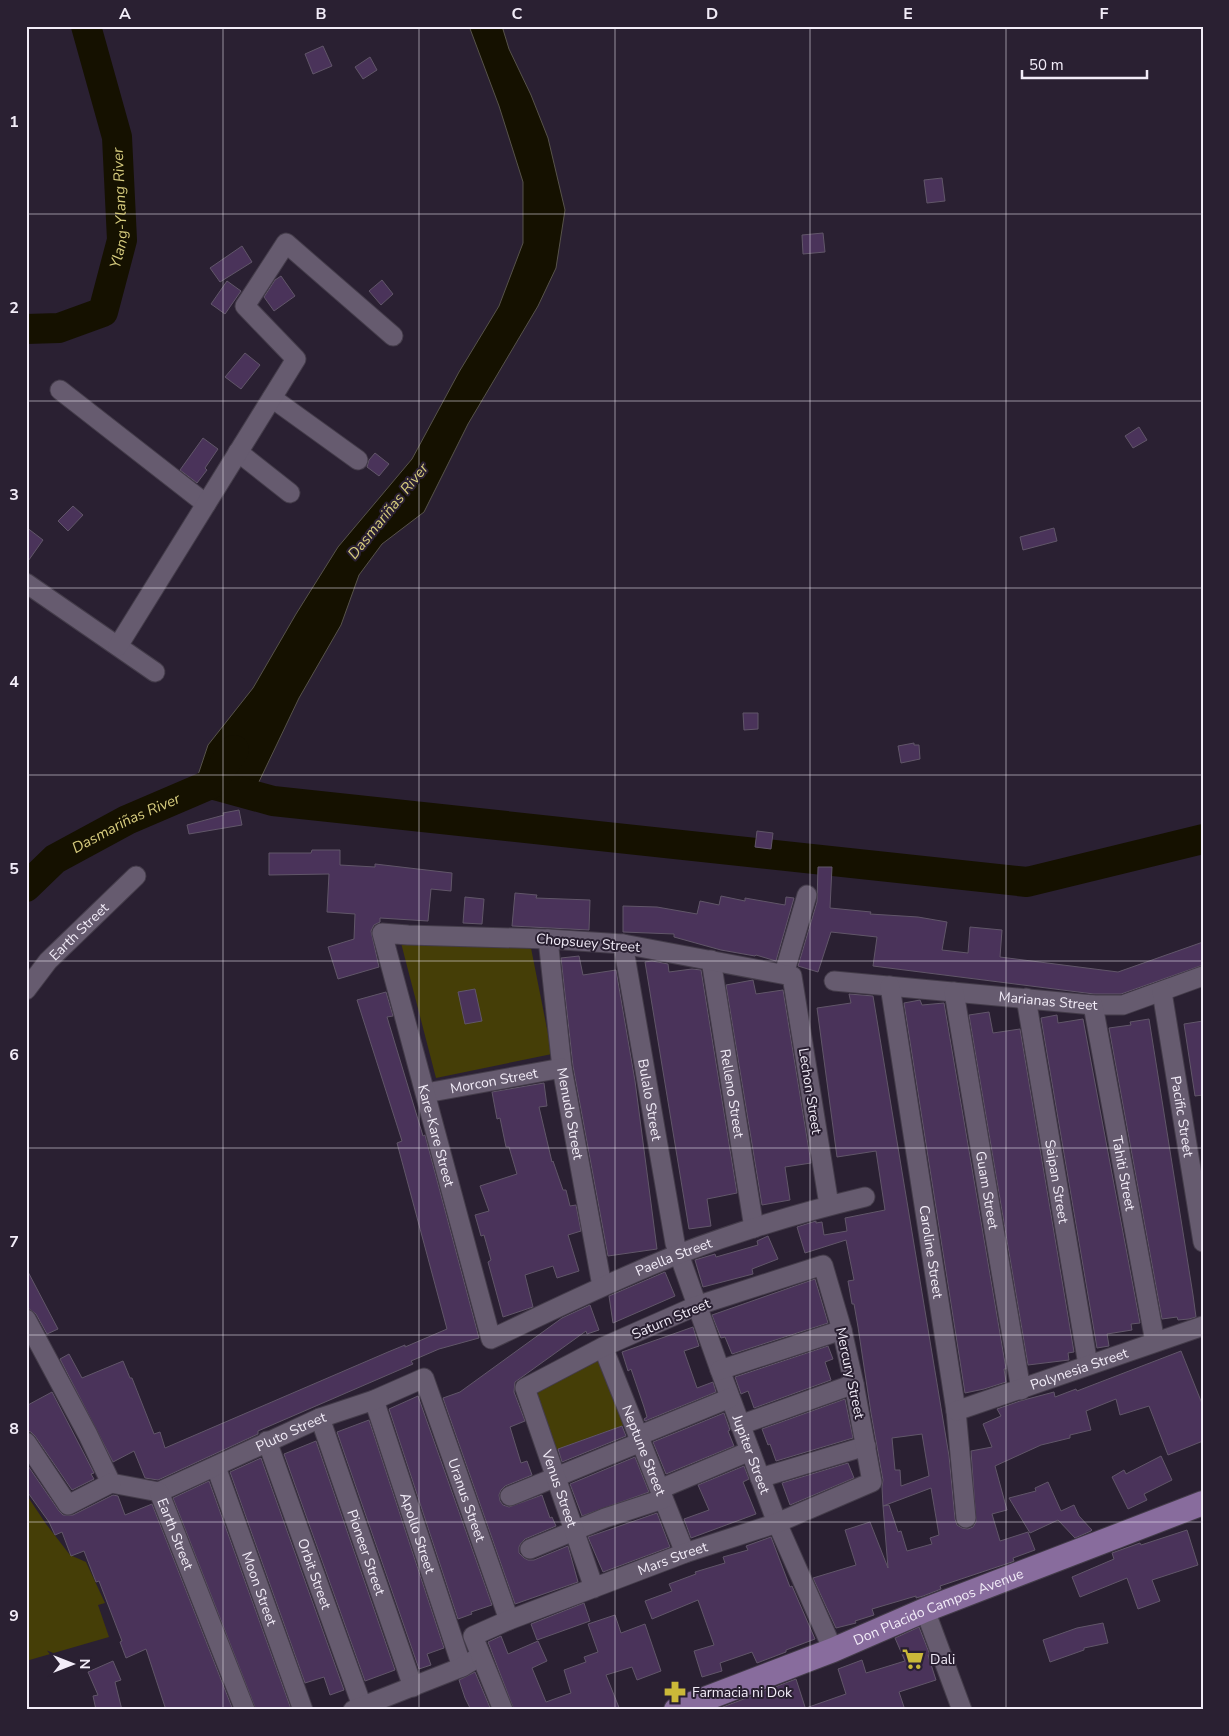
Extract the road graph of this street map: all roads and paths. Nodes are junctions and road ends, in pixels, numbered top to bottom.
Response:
1 (393, 336) dead end
2 (60, 390) dead end
3 (272, 398) junction
4 (238, 452) junction
5 (358, 460) dead end
6 (290, 493) dead end
7 (206, 504) junction
8 (28, 587) edge
9 (118, 646) junction
10 (155, 672) dead end
11 (136, 876) dead end
12 (807, 895) dead end
13 (382, 933) joint
14 (548, 939) junction
15 (623, 944) junction
16 (711, 960) junction
17 (788, 975) junction
18 (1203, 976) edge
19 (834, 981) dead end
20 (890, 986) junction
21 (26, 990) edge
22 (954, 992) junction
23 (1162, 992) junction
24 (1026, 998) junction
25 (1093, 1005) junction
26 (562, 1068) junction
27 (426, 1093) junction
28 (865, 1197) dead end
29 (829, 1205) junction
30 (754, 1228) junction
31 (1203, 1242) edge
32 (678, 1254) junction
33 (823, 1264) joint
34 (602, 1286) junction
35 (696, 1306) junction
36 (27, 1323) edge
37 (1203, 1326) edge
38 (842, 1330) junction
39 (491, 1339) joint
40 (1155, 1342) junction
41 (603, 1347) junction
42 (1088, 1365) junction
43 (720, 1370) junction
44 (424, 1378) joint
45 (854, 1384) junction
46 (525, 1388) joint
47 (1021, 1390) junction
48 (730, 1398) junction
49 (374, 1400) junction
50 (956, 1411) junction
51 (320, 1418) junction
52 (740, 1425) junction
53 (640, 1439) junction
54 (267, 1441) junction
55 (26, 1442) edge
56 (866, 1446) junction
57 (750, 1451) junction
58 (216, 1467) junction
59 (555, 1477) junction
60 (760, 1478) junction
61 (872, 1482) joint
62 (111, 1483) junction
63 (159, 1492) junction
64 (661, 1494) junction
65 (510, 1496) dead end
66 (1203, 1503) edge
67 (966, 1518) dead end
68 (777, 1523) junction
69 (573, 1531) junction
70 (530, 1549) dead end
71 (685, 1553) junction
72 (594, 1588) junction
73 (925, 1610) junction
74 (509, 1620) junction
75 (833, 1650) junction
76 (481, 1655) junction
77 (462, 1667) junction
78 (413, 1686) junction
79 (357, 1708) edge
80 (245, 1710) edge
81 (303, 1710) edge
82 (503, 1710) edge
83 (676, 1710) edge
84 (962, 1710) edge

1 - 3 street
2 - 7 street
3 - 4 street
3 - 5 street
4 - 6 street
4 - 7 street
7 - 9 street
8 - 9 street
9 - 10 street
11 - 21 street, Earth Street
12 - 17 street
13 - 14 street, Chopsuey Street
13 - 27 street, Kare-Kare Street
14 - 15 street, Chopsuey Street
14 - 26 street, Menudo Street
15 - 16 street, Chopsuey Street
15 - 32 street, Bulalo Street
16 - 17 street, Chopsuey Street
16 - 30 street, Relleno Street
17 - 29 street, Lechon Street
18 - 23 street, Marianas Street
19 - 20 street, Marianas Street
20 - 22 street, Marianas Street
20 - 50 street, Caroline Street
22 - 24 street, Marianas Street
22 - 47 street, Guam Street
23 - 25 street, Marianas Street
23 - 31 street, Pacific Street
24 - 25 street, Marianas Street
24 - 42 street, Saipan Street
25 - 40 street, Tahiti Street
26 - 27 street, Morcon Street
26 - 34 street, Menudo Street
27 - 39 street, Kare-Kare Street
28 - 29 street, Paella Street
29 - 30 street, Paella Street
30 - 32 street, Paella Street
32 - 34 street, Paella Street
32 - 35 street, Jupiter Street
33 - 35 street, Saturn Street
33 - 38 street, Mercury Street
34 - 39 street, Paella Street
35 - 41 street, Saturn Street
35 - 43 street, Jupiter Street
36 - 62 street
37 - 40 street, Polynesia Street
38 - 43 street
38 - 45 street, Mercury Street
40 - 42 street, Polynesia Street
41 - 46 street, Saturn Street
41 - 53 street, Neptune Street
42 - 47 street, Polynesia Street
43 - 48 street, Jupiter Street
44 - 49 street, Pluto Street
44 - 74 street, Uranus Street
45 - 52 street
45 - 56 street, Mercury Street
46 - 59 street, Venus Street
47 - 50 street, Polynesia Street
48 - 52 street, Jupiter Street
48 - 53 street
49 - 51 street, Pluto Street
49 - 77 street, Apollo Street
50 - 67 street, Caroline Street
51 - 54 street, Pluto Street
51 - 78 street, Pioneer Street
52 - 57 street, Jupiter Street
53 - 59 street
53 - 64 street, Neptune Street
54 - 58 street, Pluto Street
54 - 79 street, Orbit Street
55 - 62 street
56 - 60 street
56 - 61 street, Mercury Street
57 - 60 street, Jupiter Street
57 - 64 street
58 - 63 street, Pluto Street
58 - 81 street, Moon Street
59 - 65 street
59 - 69 street, Venus Street
60 - 68 street, Jupiter Street
61 - 68 street, Mars Street
62 - 63 street, Earth Street
63 - 80 street, Earth Street
64 - 69 street
64 - 71 street, Neptune Street
66 - 73 main road, Don Placido Campos Avenue
68 - 71 street, Mars Street
68 - 75 street, Jupiter Street
69 - 70 street
69 - 72 street, Venus Street
71 - 72 street, Mars Street
72 - 74 street, Mars Street
73 - 75 main road, Don Placido Campos Avenue
73 - 84 street
74 - 76 street, Mars Street
75 - 83 main road, Don Placido Campos Avenue
76 - 77 street
76 - 82 street
77 - 78 street
78 - 79 street

